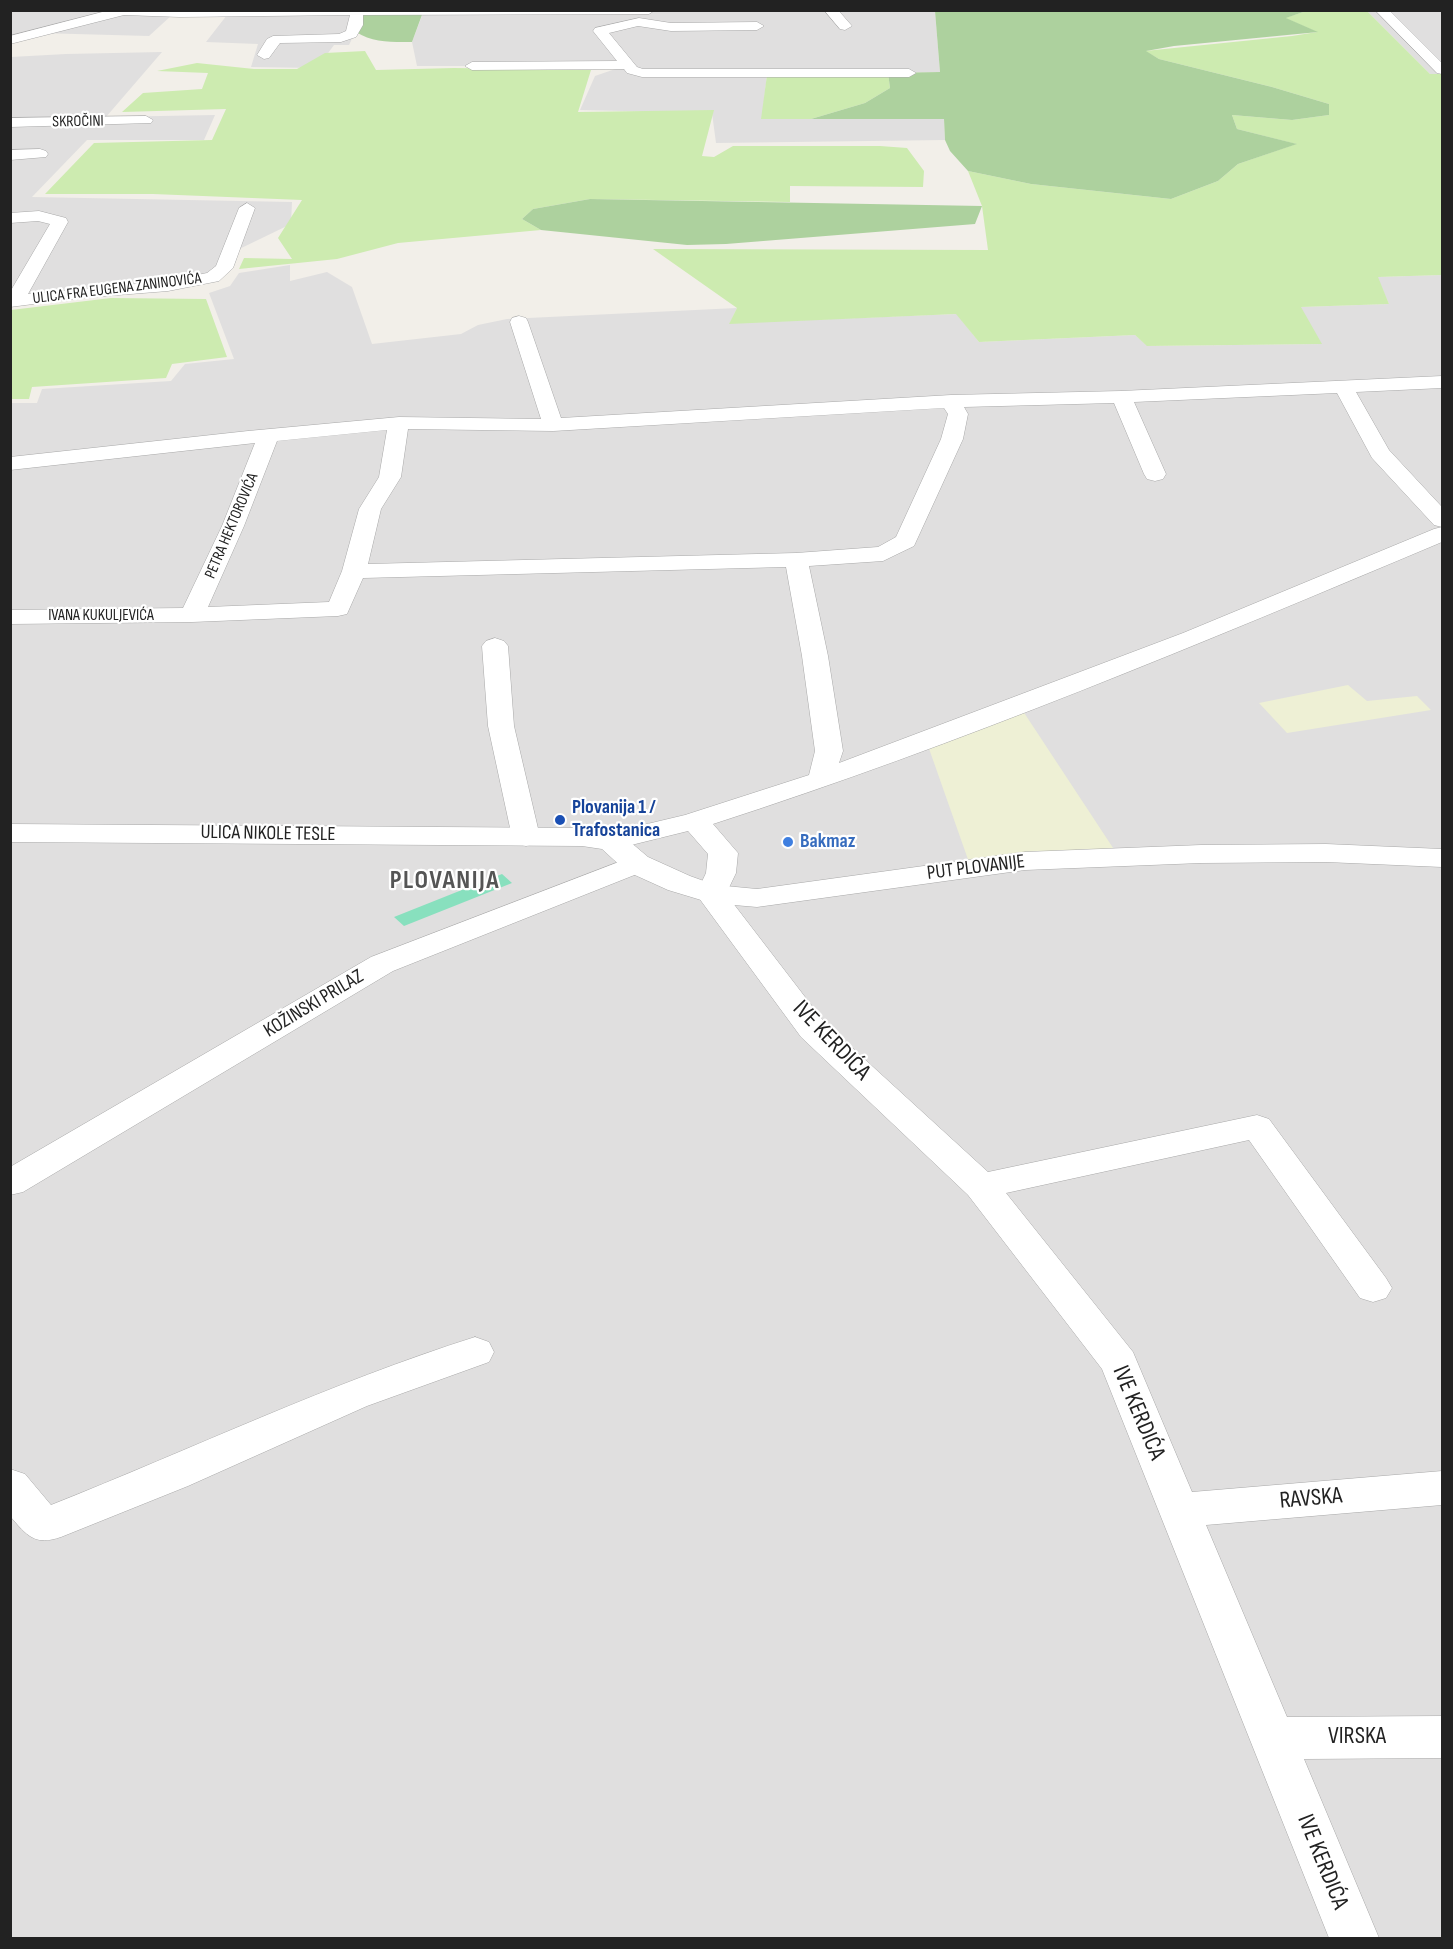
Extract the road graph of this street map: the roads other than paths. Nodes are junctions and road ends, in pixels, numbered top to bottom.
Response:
1 (830, 10) edge
2 (1381, 10) edge
3 (125, 11) edge
4 (357, 12) edge
5 (645, 14) edge
6 (758, 26) dead end
7 (845, 26) dead end
8 (10, 40) edge
9 (264, 55) dead end
10 (627, 65) junction
11 (472, 66) dead end
12 (1443, 70) edge
13 (909, 73) dead end
14 (146, 120) dead end
15 (10, 123) edge
16 (40, 154) dead end
17 (10, 155) edge
18 (247, 208) dead end
19 (10, 218) edge
20 (12, 302) edge
21 (519, 322) dead end
22 (1443, 382) edge
23 (1344, 388) junction
24 (1121, 398) junction
25 (951, 402) junction
26 (399, 423) junction
27 (553, 425) junction
28 (268, 435) junction
29 (10, 464) edge
30 (1155, 474) dead end
31 (1443, 520) edge
32 (1443, 534) edge
33 (796, 560) junction
34 (354, 571) junction
35 (192, 615) junction
36 (10, 617) edge
37 (495, 646) dead end
38 (821, 780) junction
39 (694, 821) junction
40 (10, 833) edge
41 (526, 837) junction
42 (611, 841) junction
43 (1443, 858) edge
44 (637, 864) junction
45 (711, 894) junction
46 (10, 1183) edge
47 (981, 1186) junction
48 (1373, 1288) dead end
49 (475, 1352) dead end
50 (10, 1486) edge
51 (1443, 1488) edge
52 (1179, 1510) junction
53 (1443, 1737) edge
54 (1272, 1738) junction
55 (1354, 1938) edge

1 - 7 street
2 - 12 street
3 - 4 street
3 - 8 street
4 - 5 street
4 - 9 street
5 - 6 street
5 - 10 street
10 - 11 street
10 - 13 street
14 - 15 street, SKROČINI
16 - 17 street, SKROČINI
18 - 20 street, ULICA FRA EUGENA ZANINOVIĆA
19 - 20 street, ULICA FRA EUGENA ZANINOVIĆA
21 - 27 street
22 - 23 street
23 - 24 street
23 - 31 street
24 - 25 street
24 - 30 street
25 - 27 street
25 - 33 street
26 - 27 street
26 - 28 street
26 - 34 street
28 - 29 street
28 - 35 street, PETRA HEKTOROVIĆA
32 - 38 street
33 - 34 street
33 - 38 street
34 - 35 street, IVANA KUKULJEVIĆA
35 - 36 street, IVANA KUKULJEVIĆA
37 - 41 street
38 - 39 street
39 - 42 street
39 - 45 street
40 - 41 street, ULICA NIKOLE TESLE
41 - 42 street
42 - 44 street, PUT PLOVANIJE
43 - 45 street, PUT PLOVANIJE
44 - 45 street, PUT PLOVANIJE
44 - 46 street, KOŽINSKI PRILAZ
45 - 47 street, IVE KERDIĆA
47 - 48 street
47 - 52 street, IVE KERDIĆA
49 - 50 street
51 - 52 street, RAVSKA
52 - 54 street, IVE KERDIĆA
53 - 54 street, VIRSKA
54 - 55 street, IVE KERDIĆA

